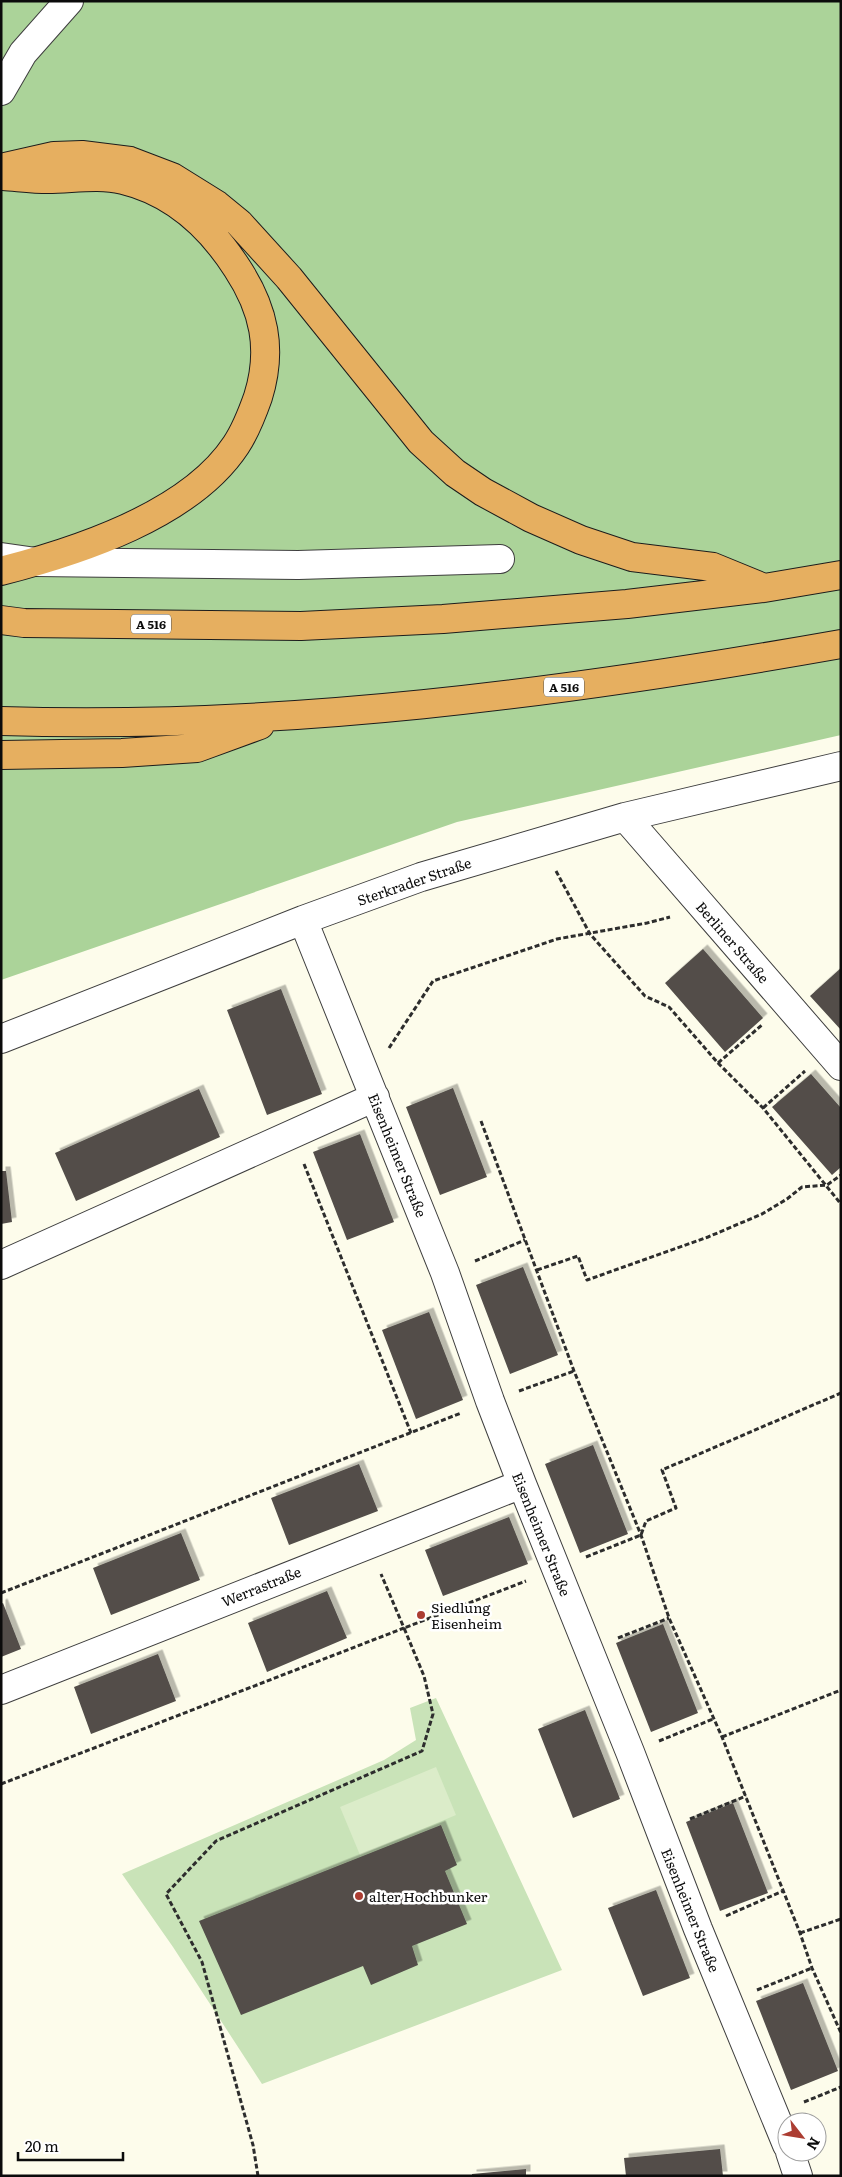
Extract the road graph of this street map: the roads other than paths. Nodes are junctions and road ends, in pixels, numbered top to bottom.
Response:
1 (68, 1) edge
2 (1, 91) edge
3 (1, 168) edge
4 (1, 176) edge
5 (1, 557) edge
6 (500, 559) dead end
7 (36, 562) junction
8 (1, 571) edge
9 (841, 575) edge
10 (764, 588) junction
11 (1, 620) edge
12 (841, 644) edge
13 (285, 716) junction
14 (1, 722) edge
15 (1, 755) edge
16 (841, 766) edge
17 (625, 817) junction
18 (304, 920) junction
19 (1, 1039) edge
20 (834, 1058) edge
21 (372, 1088) junction
22 (1, 1265) edge
23 (522, 1484) junction
24 (1, 1690) edge
25 (777, 2118) edge
26 (793, 2162) edge
27 (798, 2176) edge

1 - 2 street
3 - 10 highway
4 - 7 highway
5 - 7 street
6 - 7 street
7 - 8 highway
9 - 10 highway, A 516
10 - 11 highway, A 516
12 - 13 highway, A 516
13 - 14 highway, A 516
13 - 15 highway
16 - 17 street, Sterkrader Straße
17 - 18 street, Sterkrader Straße
17 - 20 street, Berliner Straße
18 - 19 street, Sterkrader Straße
18 - 21 street, Eisenheimer Straße
21 - 22 street
21 - 23 street, Eisenheimer Straße
23 - 24 street, Werrastraße
23 - 25 street, Eisenheimer Straße
26 - 27 street

